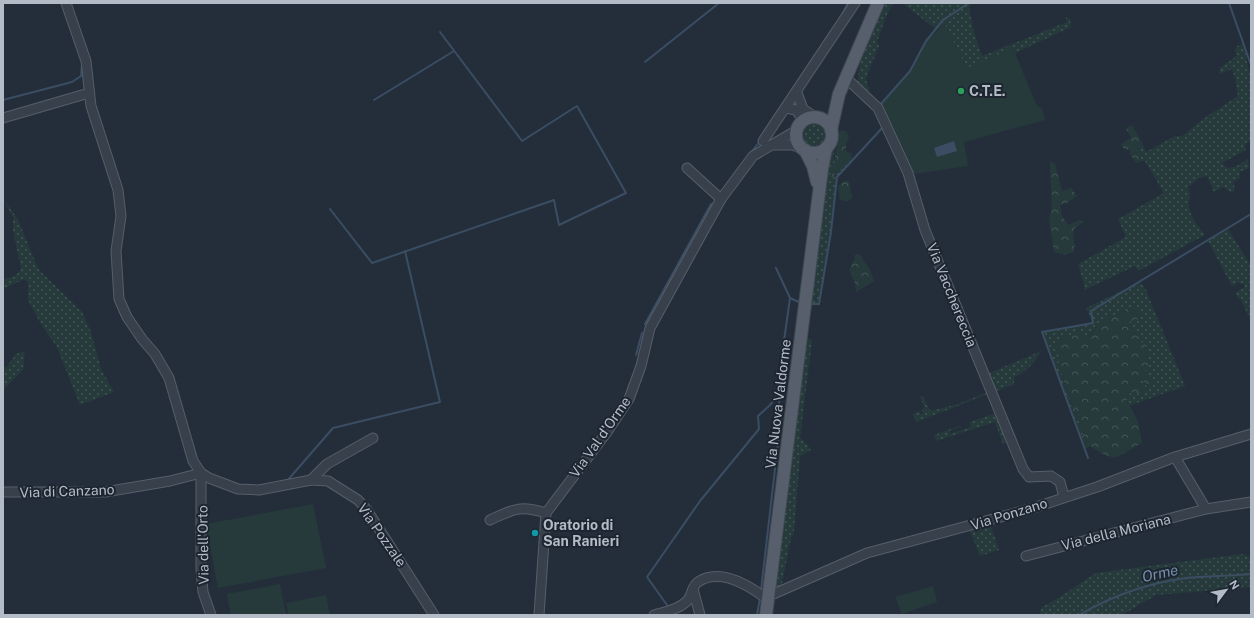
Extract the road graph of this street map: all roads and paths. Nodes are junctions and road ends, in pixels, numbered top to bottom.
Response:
1 (66, 3) edge
2 (855, 3) edge
3 (878, 3) edge
4 (845, 77) junction
5 (89, 93) junction
6 (797, 93) junction
7 (839, 94) junction
8 (786, 108) junction
9 (816, 117) junction
10 (3, 118) edge
11 (799, 127) junction
12 (831, 130) junction
13 (765, 144) junction
14 (826, 148) junction
15 (803, 149) junction
16 (687, 168) dead end
17 (818, 197) junction
18 (721, 199) junction
19 (1251, 434) edge
20 (373, 438) dead end
21 (1174, 457) junction
22 (201, 473) junction
23 (311, 480) junction
24 (3, 492) edge
25 (1064, 497) junction
26 (1251, 502) edge
27 (1206, 509) junction
28 (546, 513) junction
29 (490, 520) dead end
30 (1026, 556) dead end
31 (695, 586) junction
32 (769, 598) junction
33 (211, 615) edge
34 (434, 615) edge
35 (539, 615) edge
36 (654, 615) edge
37 (700, 615) edge
38 (766, 615) edge

1 - 5 street
2 - 6 street, Via Val d'Orme
3 - 4 main road, Via Nuova Valdorme
4 - 7 main road, Via Nuova Valdorme
4 - 25 street, Via Vacchereccia
5 - 10 street
5 - 22 street
6 - 8 street, Via Val d'Orme
6 - 9 street
7 - 9 main road, Via Nuova Valdorme
7 - 12 main road, Via Nuova Valdorme
8 - 11 street
8 - 13 street, Via Val d'Orme
9 - 11 main road, Via Nuova Valdorme
9 - 12 main road
11 - 13 street, Via Val d'Orme
11 - 15 main road, Via Nuova Valdorme
12 - 14 main road, Via Nuova Valdorme
13 - 15 street
13 - 18 street, Via Val d'Orme
14 - 15 main road
14 - 17 main road, Via Nuova Valdorme
15 - 17 main road, Via Nuova Valdorme
16 - 18 street
17 - 32 main road, Via Nuova Valdorme
18 - 28 street, Via Val d'Orme
19 - 21 street, Via Ponzano
20 - 23 street
21 - 25 street, Via Ponzano
21 - 27 street
22 - 23 street, Via Pozzale
22 - 24 street, Via di Canzano
22 - 33 street, Via dell'Orto
23 - 34 street, Via Pozzale
25 - 32 street, Via Ponzano
26 - 27 street, Via della Moriana
27 - 30 street, Via della Moriana
28 - 29 street
28 - 35 street, Via Val d'Orme
31 - 32 street
31 - 36 street
31 - 37 street
32 - 38 main road, Via Nuova Valdorme

